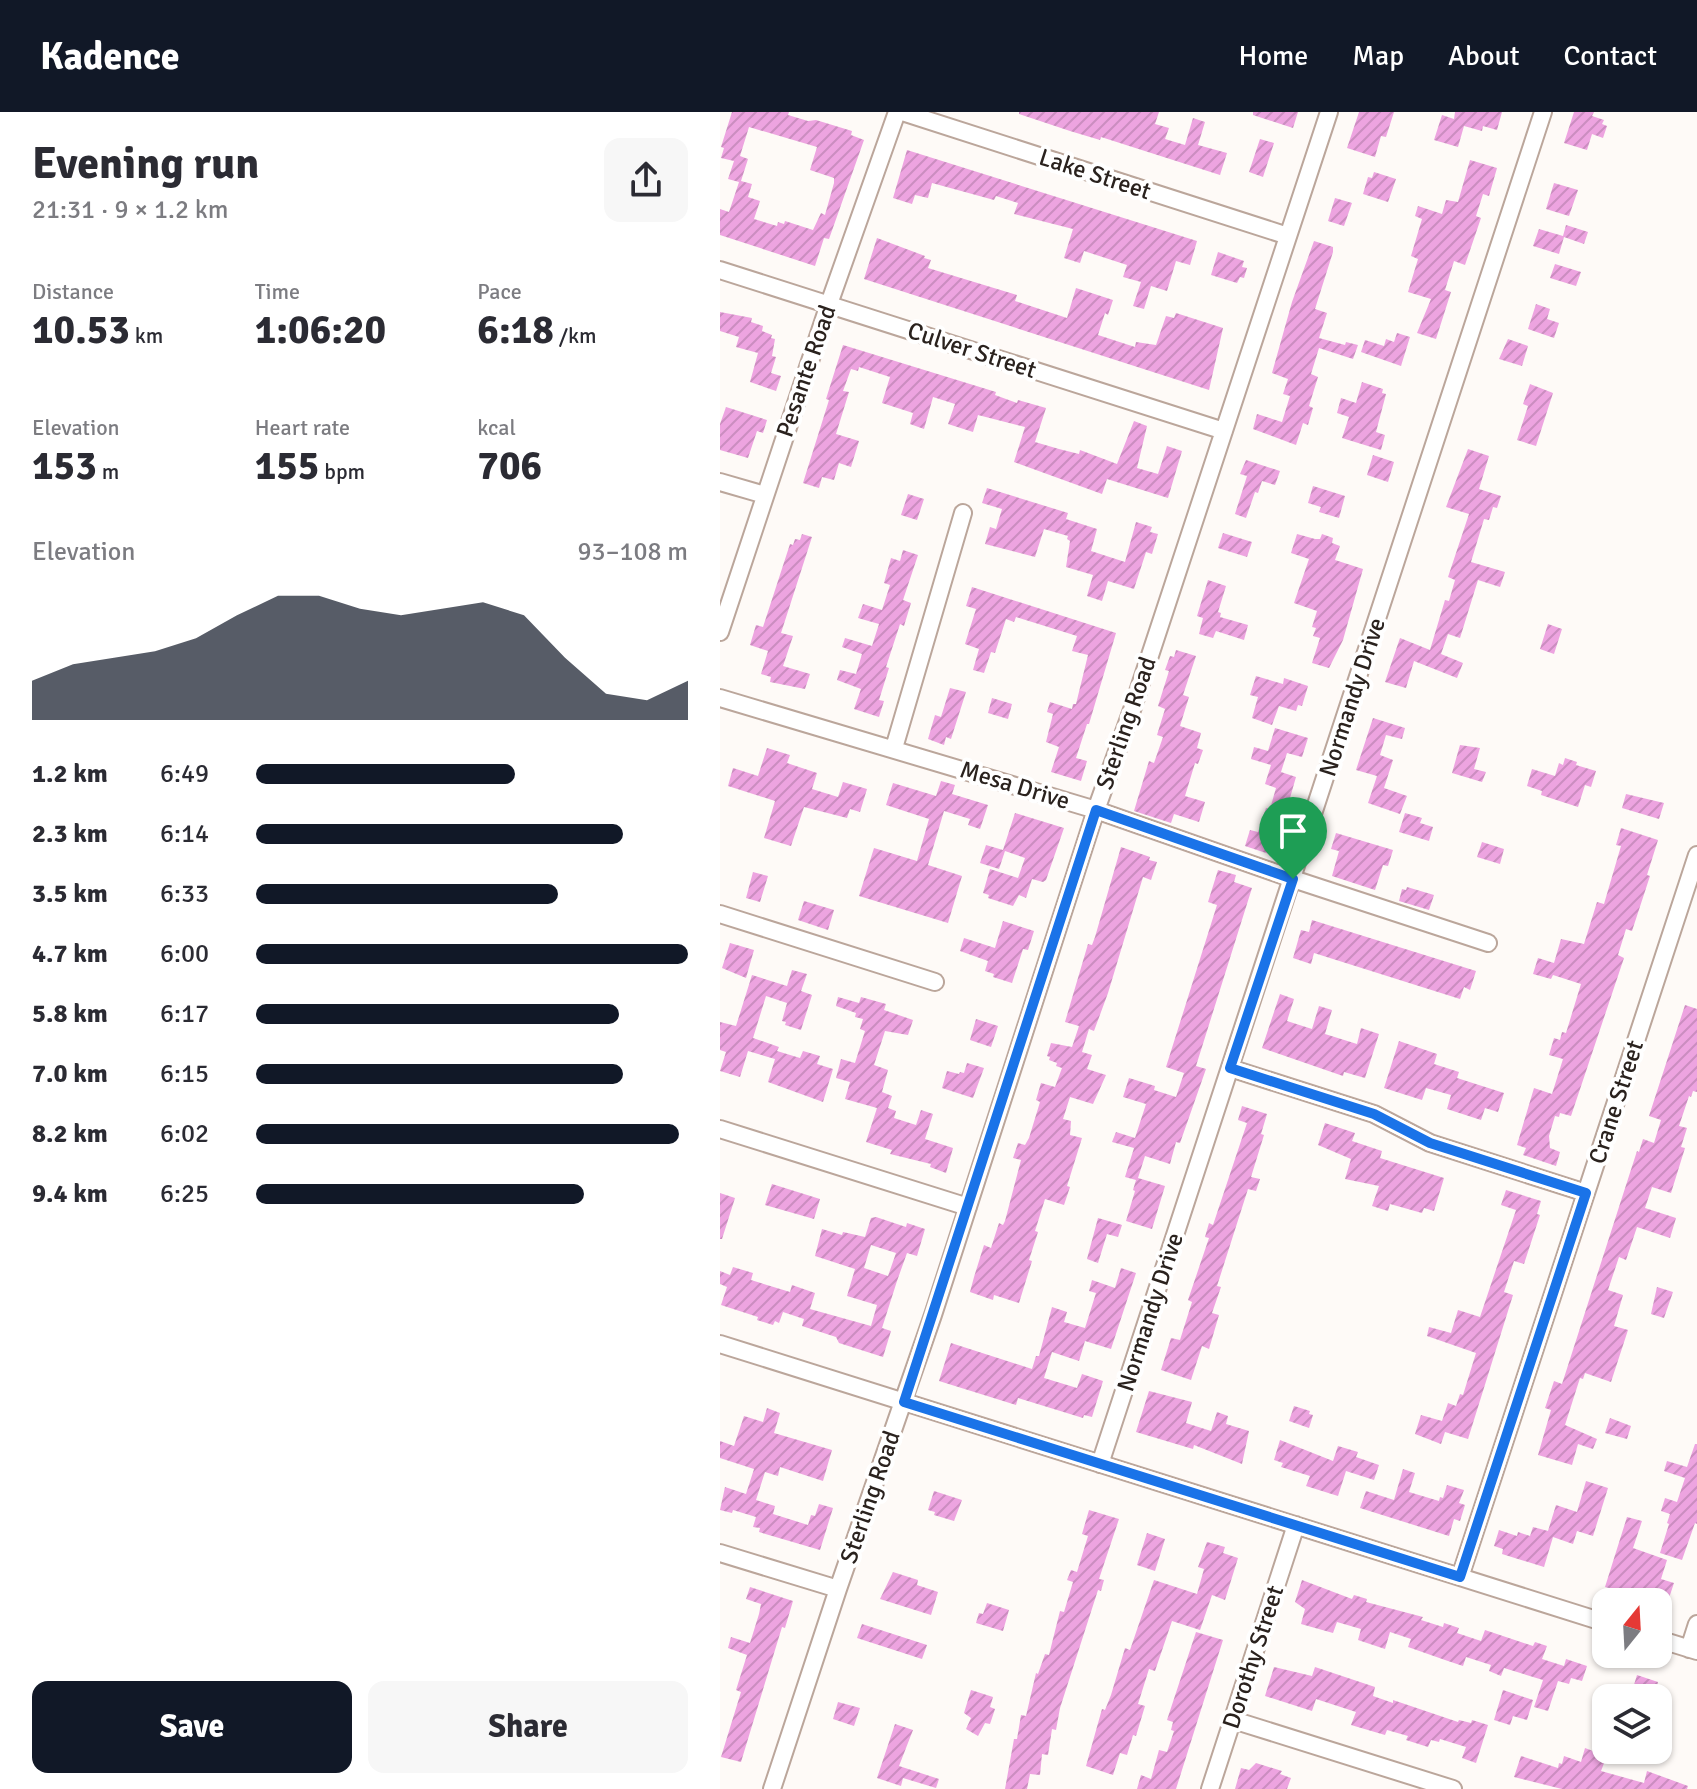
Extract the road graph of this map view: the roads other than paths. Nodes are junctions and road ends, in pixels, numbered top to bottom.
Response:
1 (900, 112) edge
2 (1329, 112) edge
3 (1543, 112) edge
4 (1288, 236) junction
5 (720, 270) edge
6 (829, 304) junction
7 (1224, 431) junction
8 (720, 482) edge
9 (765, 495) junction
10 (963, 513) dead end
11 (720, 632) edge
12 (720, 698) edge
13 (894, 748) junction
14 (1096, 810) junction
15 (1697, 855) edge
16 (1293, 879) junction
17 (720, 914) edge
18 (1488, 943) dead end
19 (935, 982) dead end
20 (1230, 1068) junction
21 (720, 1129) edge
22 (1586, 1193) junction
23 (968, 1207) junction
24 (720, 1344) edge
25 (904, 1402) junction
26 (1100, 1464) junction
27 (1296, 1525) junction
28 (720, 1553) edge
29 (1460, 1577) junction
30 (838, 1589) junction
31 (1592, 1619) edge
32 (1697, 1624) edge
33 (1672, 1643) edge
34 (1693, 1650) edge
35 (1233, 1720) junction
36 (772, 1789) edge
37 (1210, 1789) edge
38 (1453, 1789) edge

1 - 4 street, Lake Street
1 - 6 street, Pesante Road
2 - 4 street, Sterling Road
3 - 16 street, Normandy Drive
4 - 7 street, Sterling Road
5 - 6 street, Culver Street
6 - 7 street, Culver Street
6 - 9 street, Pesante Road
7 - 14 street, Sterling Road
8 - 9 street
9 - 11 street, Pesante Road
10 - 13 street
12 - 13 street, Mesa Drive
13 - 14 street, Mesa Drive
14 - 16 street, Mesa Drive
14 - 23 street, Sterling Road
15 - 22 street, Crane Street
16 - 18 street, Mesa Drive
16 - 20 street, Normandy Drive
17 - 19 street
20 - 22 street
20 - 26 street, Normandy Drive
21 - 23 street
22 - 29 street, Crane Street
23 - 25 street, Sterling Road
24 - 25 street
25 - 26 street
25 - 30 street, Sterling Road
26 - 27 street
27 - 29 street
27 - 35 street, Dorothy Street
28 - 30 street
29 - 31 street
30 - 36 street, Sterling Road
32 - 34 street
33 - 34 street
35 - 37 street, Dorothy Street
35 - 38 street

